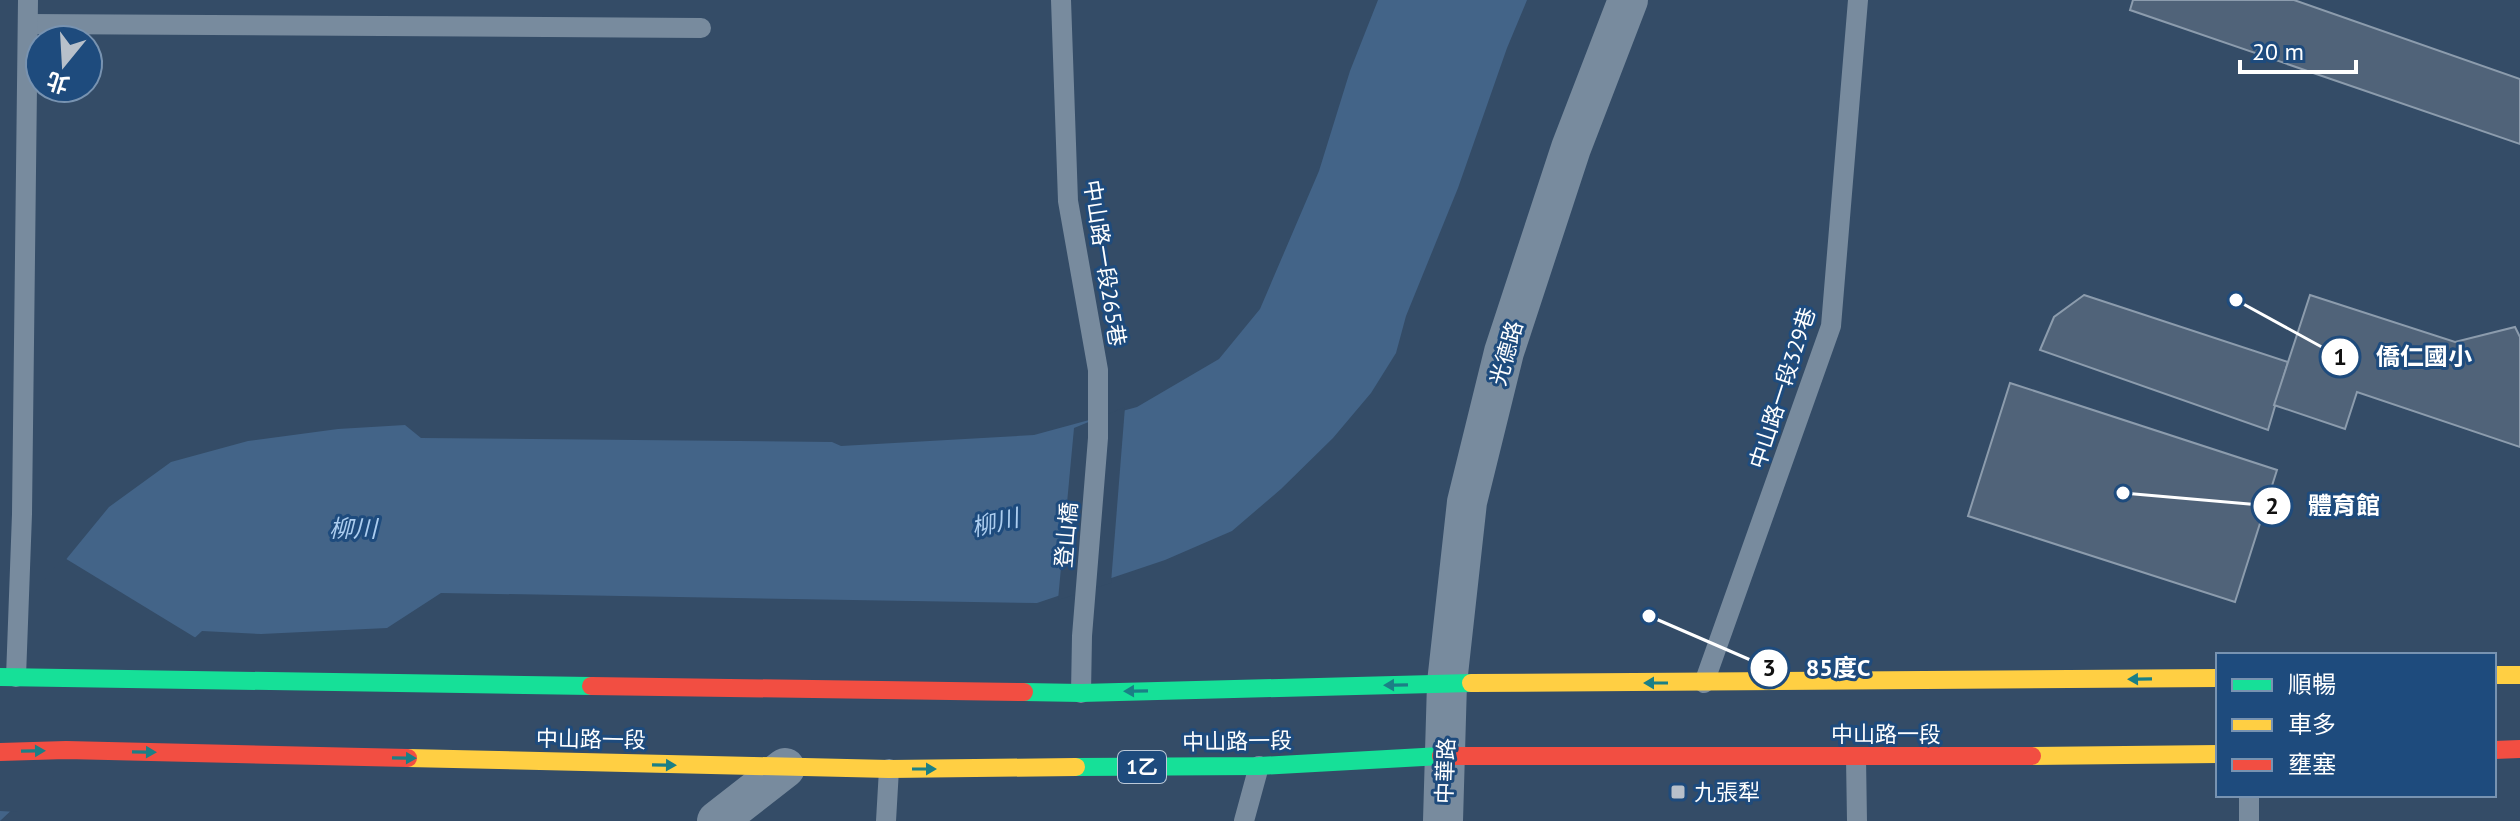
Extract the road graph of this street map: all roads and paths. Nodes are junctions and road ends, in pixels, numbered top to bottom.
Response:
1 (28, 0) edge
2 (1061, 0) edge
3 (1628, 0) edge
4 (1858, 0) edge
5 (28, 24) edge
6 (104, 24) edge
7 (701, 28) dead end
8 (27, 104) edge
9 (1098, 438) joint
10 (2496, 675) edge
11 (2520, 675) edge
12 (8, 677) edge
13 (2216, 678) edge
14 (1704, 683) junction
15 (1081, 693) junction
16 (1446, 720) junction
17 (2520, 749) edge
18 (2496, 750) edge
19 (0, 752) edge
20 (2216, 754) edge
21 (1856, 758) junction
22 (1259, 766) junction
23 (785, 768) junction
24 (889, 769) junction
25 (2249, 797) edge
26 (717, 821) edge
27 (886, 821) edge
28 (1244, 821) edge
29 (1443, 821) edge
30 (1857, 821) edge
31 (2249, 821) edge

1 - 5 lane
2 - 9 lane, 中山路一段265巷
3 - 16 street, 光德路
4 - 14 lane, 中山路一段329巷
6 - 7 lane
8 - 12 lane
9 - 15 lane, 登山橋
10 - 11 main road
12 - 15 main road, 中山路一段 / 1乙
13 -> 14 main road, 中山路一段 / 1乙
14 -> 16 main road, 中山路一段 / 1乙
16 -> 15 main road, 中山路一段 / 1乙
16 - 21 main road, 中山路一段 / 1乙
16 - 22 main road, 中山路一段 / 1乙
16 - 29 street, 中華路
17 - 18 main road
19 -> 23 main road, 中山路一段 / 1乙
20 - 21 main road, 中山路一段 / 1乙
21 - 30 lane
24 -> 22 main road, 中山路一段 / 1乙
22 - 28 lane
23 - 24 main road, 中山路一段 / 1乙
23 - 26 street
24 - 27 lane
25 - 31 lane

